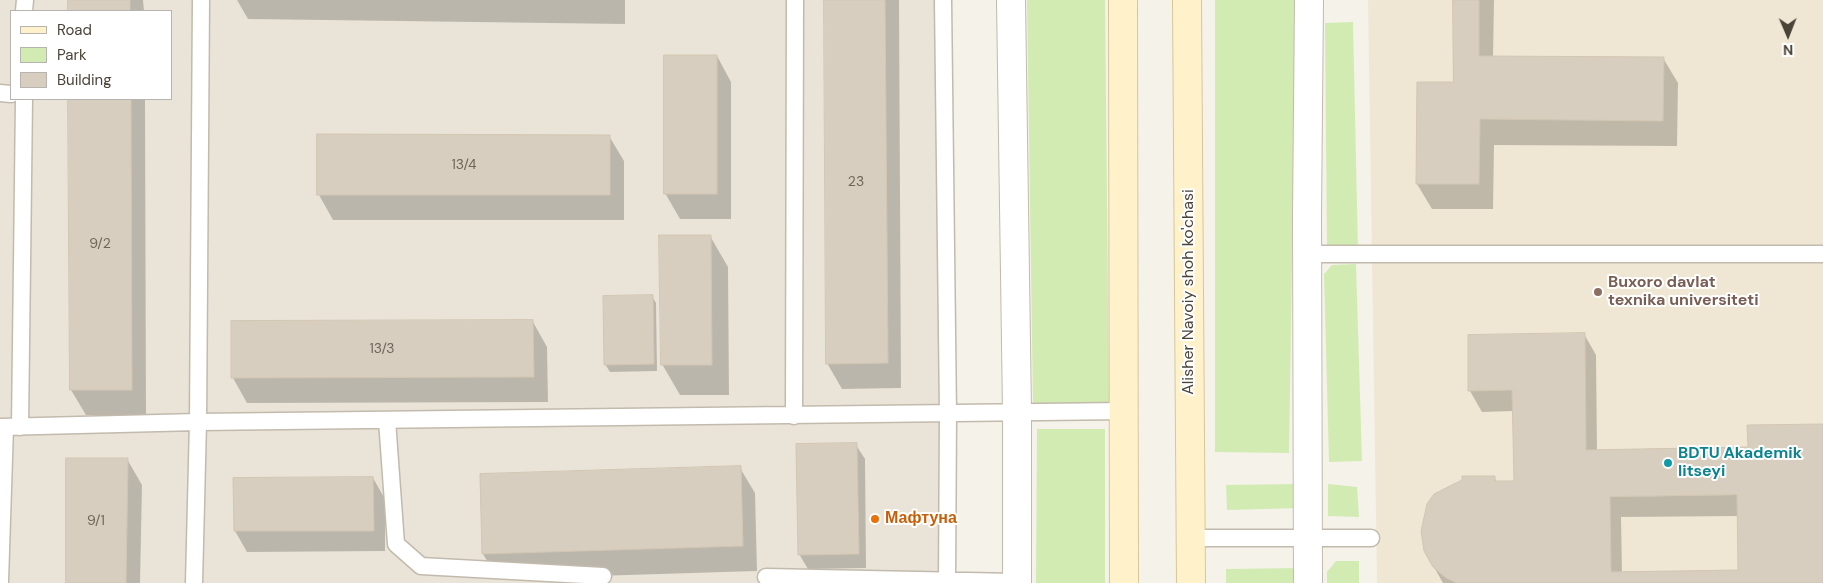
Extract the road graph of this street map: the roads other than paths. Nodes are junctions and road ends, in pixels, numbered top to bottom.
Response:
1 (202, 0) edge
2 (795, 0) edge
3 (943, 0) edge
4 (1011, 0) edge
5 (1123, 0) edge
6 (1187, 0) edge
7 (1309, 0) edge
8 (24, 100) edge
9 (1307, 254) junction
10 (1823, 254) edge
11 (1017, 411) junction
12 (1124, 411) junction
13 (948, 414) junction
14 (794, 416) junction
15 (387, 420) junction
16 (198, 422) junction
17 (8, 427) edge
18 (1191, 538) junction
19 (1371, 538) dead end
20 (1308, 539) junction
21 (603, 576) dead end
22 (766, 577) dead end
23 (789, 580) edge
24 (0, 581) edge
25 (947, 581) edge
26 (1017, 582) edge
27 (194, 583) edge
28 (1124, 583) edge
29 (1191, 583) edge
30 (1308, 583) edge

1 - 16 lane
2 - 14 lane
3 - 13 lane
4 - 11 street
5 - 12 main road
6 - 18 main road, Alisher Navoiy shoh ko'chasi
7 - 9 street
8 - 17 lane
9 - 10 lane
9 - 20 street
11 - 12 lane
11 - 13 lane
11 - 26 street
12 - 28 main road
13 - 14 lane
13 - 25 lane
14 - 15 lane
15 - 16 lane
15 - 21 lane
16 - 17 lane
16 - 27 lane
17 - 24 lane
18 - 20 lane
18 - 29 main road, Alisher Navoiy shoh ko'chasi
19 - 20 lane
20 - 30 street
22 - 23 lane
23 - 25 lane
25 - 26 lane

